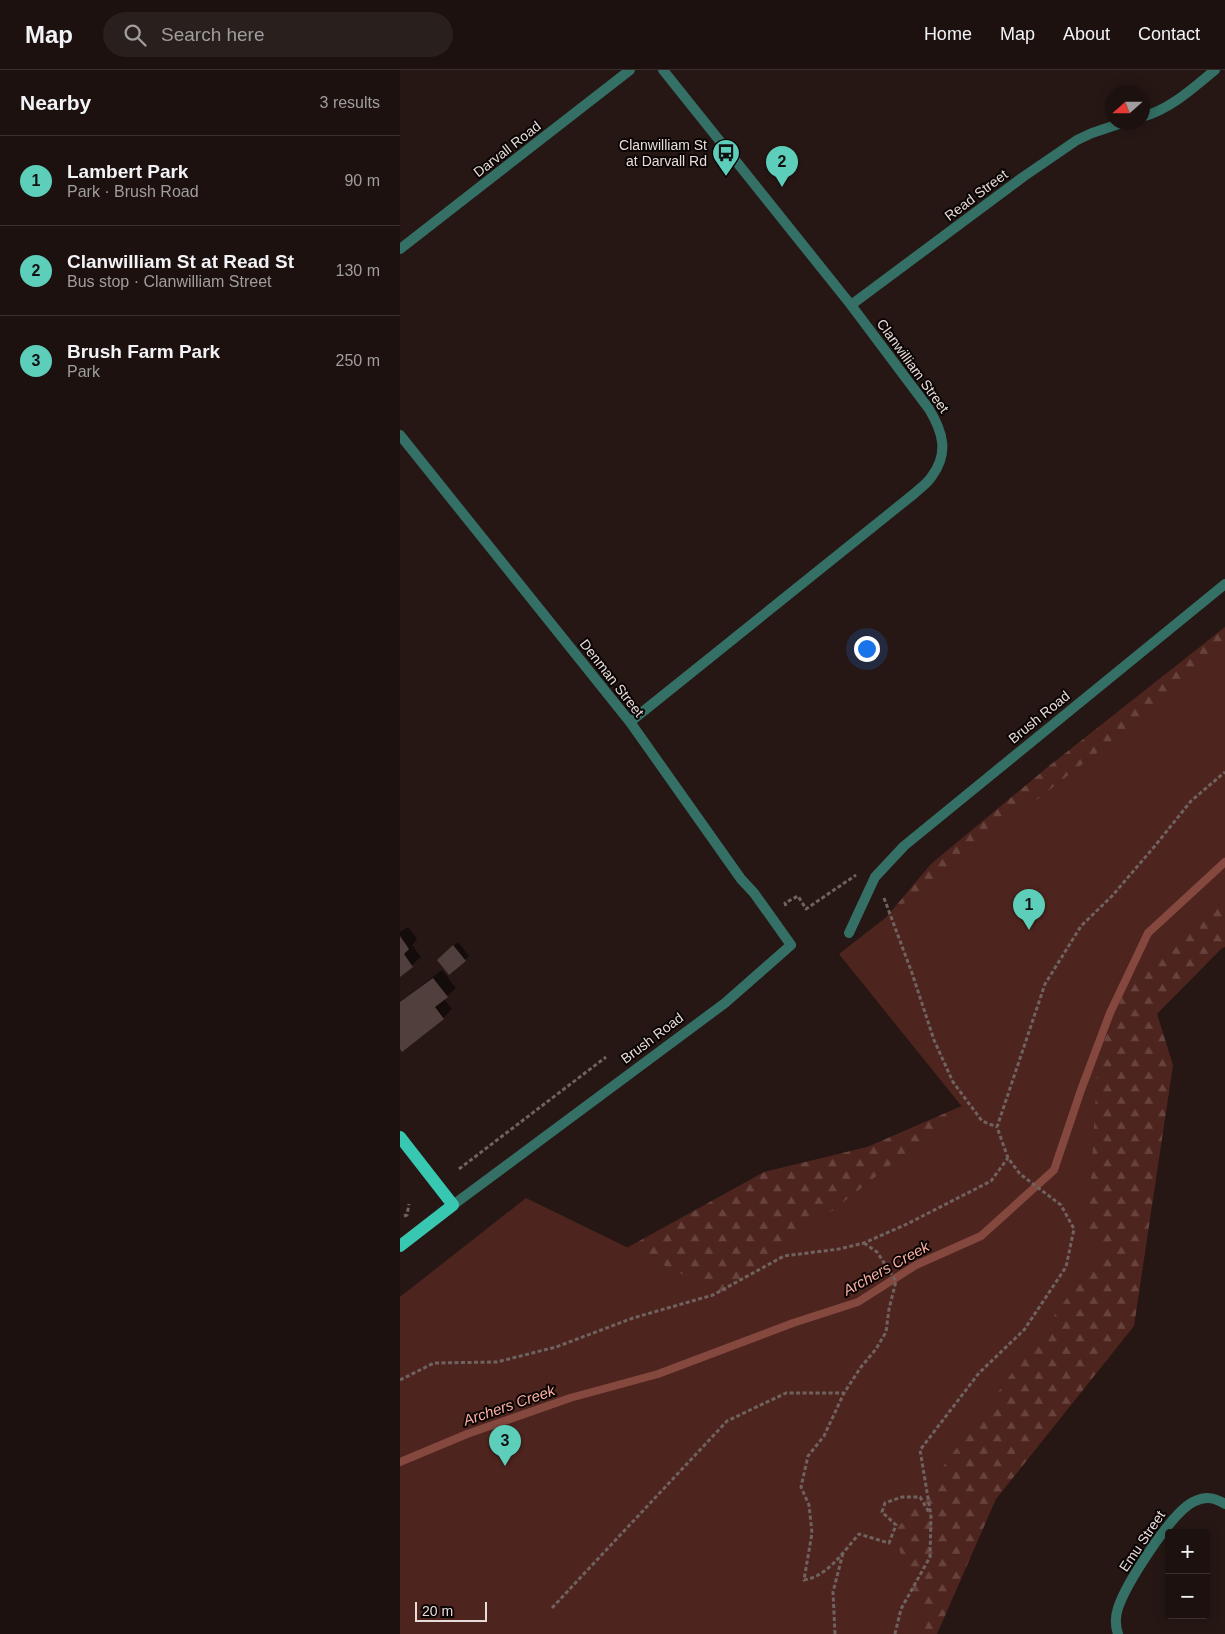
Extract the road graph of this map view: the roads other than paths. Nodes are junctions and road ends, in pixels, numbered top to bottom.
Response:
1 (630, 70) edge
2 (663, 70) edge
3 (1215, 70) edge
4 (1150, 114) edge
5 (1105, 129) edge
6 (400, 249) edge
7 (851, 305) junction
8 (400, 435) edge
9 (1225, 584) edge
10 (630, 722) junction
11 (849, 933) dead end
12 (791, 946) joint
13 (400, 1138) edge
14 (453, 1205) junction
15 (400, 1246) edge
16 (1225, 1504) edge
17 (1118, 1634) edge

1 - 6 street, Darvall Road
2 - 7 street, Clanwilliam Street
3 - 4 street
5 - 7 street, Read Street
7 - 10 street, Clanwilliam Street
8 - 10 street, Denman Street
9 - 11 street, Brush Road
10 - 12 street, Denman Street
12 - 14 street, Brush Road
13 - 14 main road
14 - 15 main road, Brush Road
16 - 17 street, Emu Street

